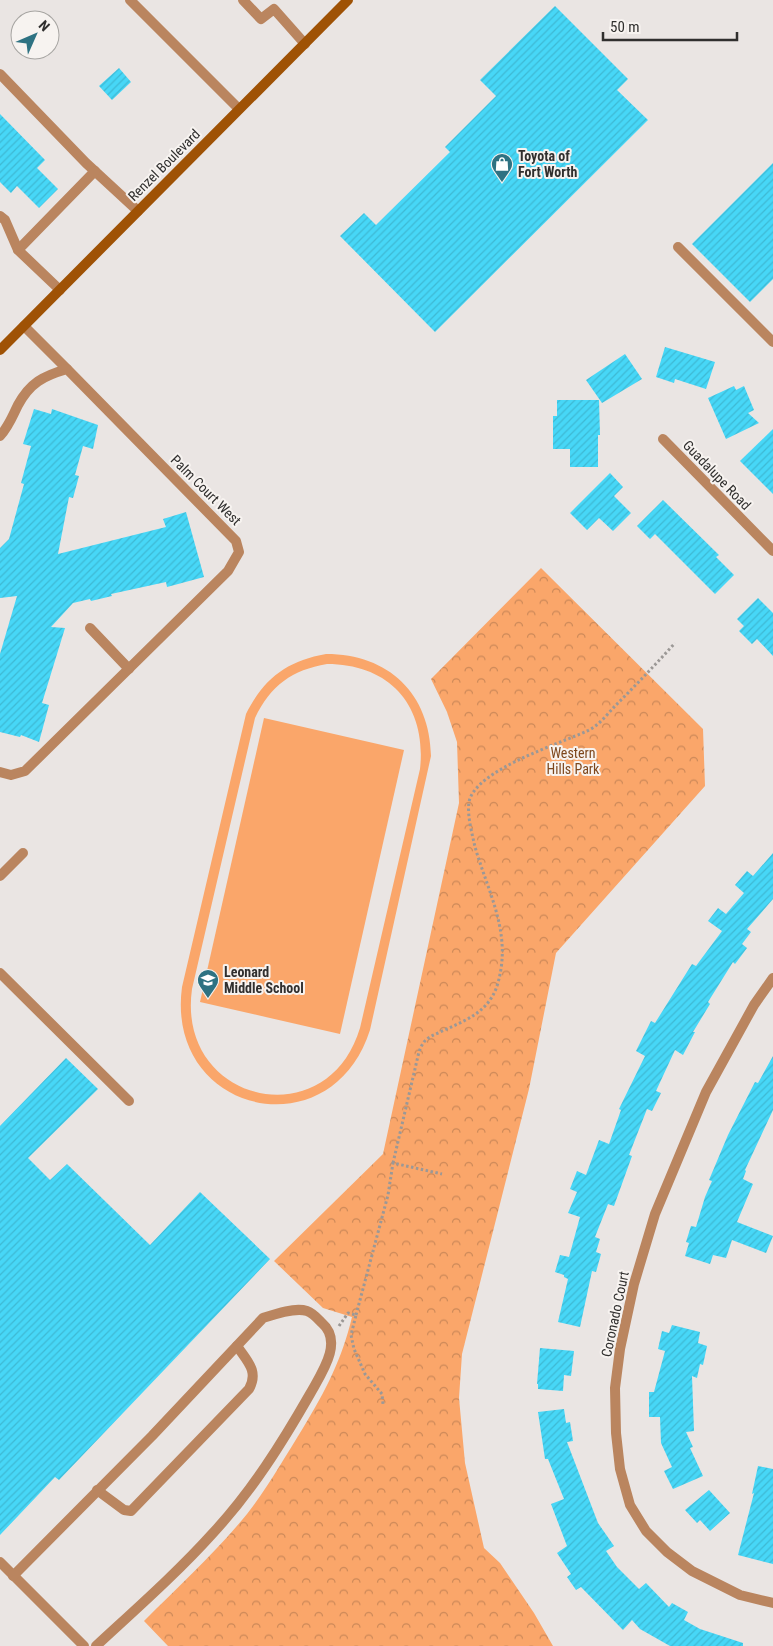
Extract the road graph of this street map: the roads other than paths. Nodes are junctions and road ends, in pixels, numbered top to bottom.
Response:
1 (130, 0) edge
2 (243, 0) edge
3 (348, 0) edge
4 (305, 44) junction
5 (0, 74) edge
6 (239, 109) junction
7 (95, 171) junction
8 (138, 211) junction
9 (0, 216) edge
10 (678, 247) dead end
11 (18, 250) junction
12 (60, 290) junction
13 (24, 326) junction
14 (773, 342) edge
15 (0, 350) edge
16 (67, 370) junction
17 (0, 436) edge
18 (662, 439) dead end
19 (773, 552) edge
20 (90, 628) dead end
21 (129, 669) junction
22 (0, 772) edge
23 (24, 853) dead end
24 (0, 876) edge
25 (0, 973) edge
26 (773, 978) edge
27 (129, 1101) dead end
28 (237, 1346) junction
29 (97, 1490) junction
30 (0, 1562) edge
31 (13, 1576) junction
32 (773, 1603) edge
33 (84, 1646) edge
34 (96, 1646) edge

1 - 6 street
2 - 4 street
3 - 4 street, Renzel Boulevard
4 - 6 street, Renzel Boulevard
5 - 7 street
6 - 8 street, Renzel Boulevard
7 - 8 street
7 - 11 street
8 - 12 street, Renzel Boulevard
9 - 11 street
10 - 14 street
11 - 12 street
12 - 13 street, Renzel Boulevard
13 - 15 street, Renzel Boulevard
13 - 16 street, Palm Court West
16 - 17 street
16 - 21 street, Palm Court West
18 - 19 street, Guadalupe Road
20 - 21 street
21 - 22 street, Palm Court West
23 - 24 street
25 - 27 street
26 - 32 street, Coronado Court
28 - 29 street
28 - 29 street
28 - 34 street
29 - 31 street
30 - 31 street
31 - 33 street

